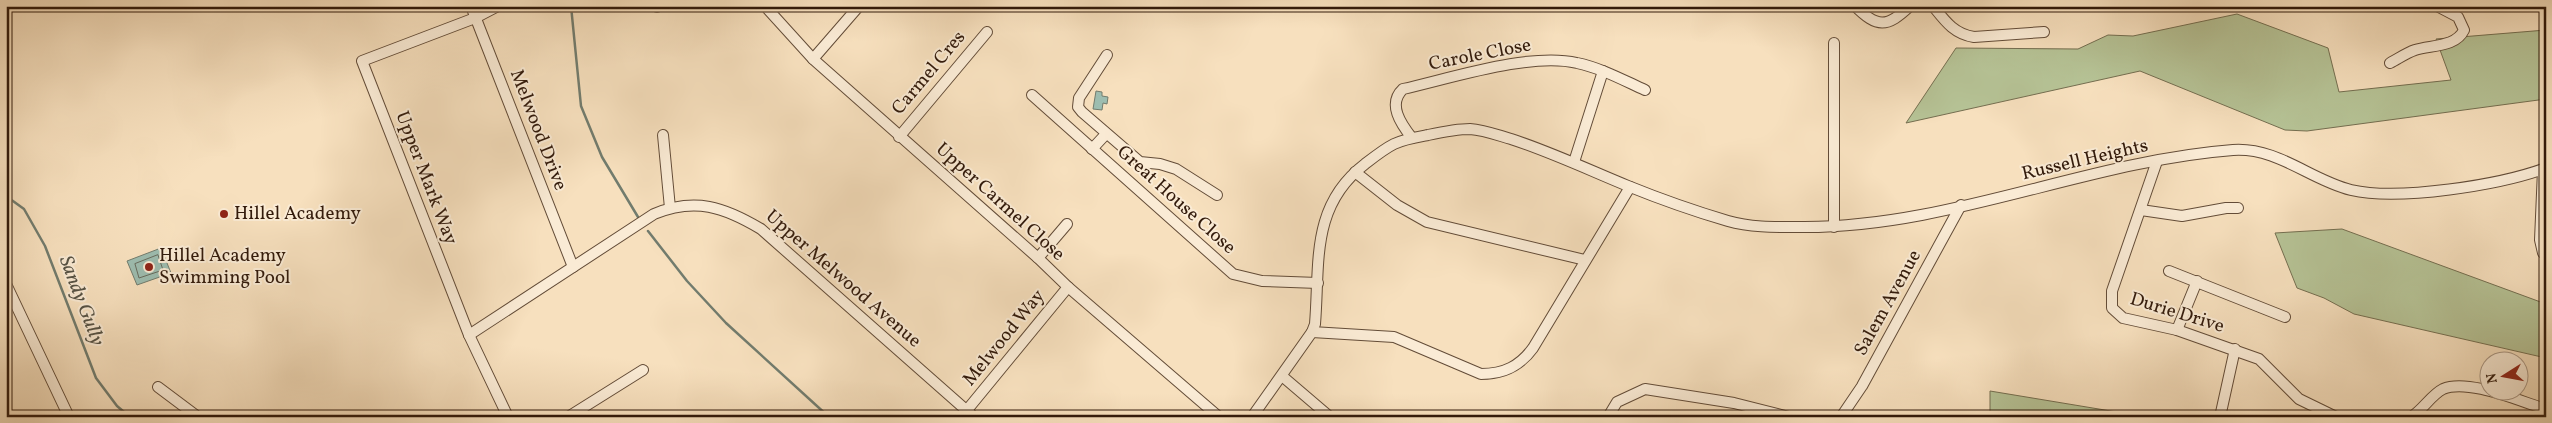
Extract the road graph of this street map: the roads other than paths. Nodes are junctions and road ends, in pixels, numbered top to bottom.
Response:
1 (471, 6) edge
2 (498, 6) edge
3 (764, 6) edge
4 (859, 6) edge
5 (1855, 6) edge
6 (1910, 6) edge
7 (1933, 6) edge
8 (2436, 6) edge
9 (475, 18) junction
10 (986, 32) dead end
11 (2044, 32) dead end
12 (1834, 43) dead end
13 (1107, 55) dead end
14 (813, 59) junction
15 (2390, 63) dead end
16 (1602, 70) junction
17 (1645, 90) dead end
18 (1032, 95) dead end
19 (1106, 134) junction
20 (663, 135) dead end
21 (899, 137) junction
22 (1412, 138) junction
23 (1092, 149) junction
24 (2157, 161) junction
25 (1574, 162) junction
26 (2544, 169) edge
27 (1355, 172) junction
28 (1630, 186) junction
29 (1217, 195) dead end
30 (1962, 205) junction
31 (670, 208) junction
32 (2238, 208) dead end
33 (2141, 210) junction
34 (1067, 224) dead end
35 (1834, 227) junction
36 (2546, 255) edge
37 (1038, 258) junction
38 (1585, 260) junction
39 (573, 267) junction
40 (2169, 272) dead end
41 (2197, 281) junction
42 (1318, 283) junction
43 (6, 284) edge
44 (1068, 287) junction
45 (2285, 317) dead end
46 (2177, 330) junction
47 (1312, 332) junction
48 (469, 335) junction
49 (2235, 350) junction
50 (643, 370) dead end
51 (1282, 376) junction
52 (158, 387) dead end
53 (2546, 409) edge
54 (970, 413) edge
55 (68, 417) edge
56 (198, 417) edge
57 (508, 417) edge
58 (568, 417) edge
59 (1219, 417) edge
60 (1252, 417) edge
61 (1330, 417) edge
62 (1608, 417) edge
63 (1789, 417) edge
64 (1841, 417) edge
65 (2220, 417) edge
66 (2336, 417) edge
67 (2410, 417) edge

1 - 9 street, Melwood Drive
2 - 9 street
3 - 14 street, Upper Carmel Close
4 - 14 street
5 - 6 street
7 - 11 street
8 - 15 street
9 - 39 street, Melwood Drive
9 - 48 street, Upper Mark Way
10 - 21 street, Carmel Cres
12 - 35 street
13 - 19 street
14 - 21 street, Upper Carmel Close
16 - 17 street, Carole Close
16 - 22 street, Carole Close
16 - 25 street
18 - 23 street, Great House Close
19 - 23 street
19 - 29 street
20 - 31 street
21 - 37 street, Upper Carmel Close
22 - 25 street, Russell Heights
22 - 27 street, Russell Heights
23 - 42 street, Great House Close
24 - 26 street, Russell Heights
24 - 30 street, Russell Heights
24 - 33 street, Durie Drive
25 - 28 street, Russell Heights
26 - 36 street
27 - 38 street
27 - 42 street, Russell Heights
28 - 35 street, Russell Heights
28 - 38 street
30 - 35 street, Russell Heights
30 - 64 street, Salem Avenue
31 - 39 street, Upper Melwood Avenue
31 - 54 street, Upper Melwood Avenue
32 - 33 street
33 - 46 street, Durie Drive
34 - 37 street
37 - 44 street, Upper Carmel Close
38 - 47 street
39 - 48 street, Upper Melwood Avenue
40 - 41 street
41 - 45 street
41 - 46 street
42 - 47 street, Russell Heights
43 - 55 street
44 - 54 street, Melwood Way
44 - 59 street, Upper Carmel Close
46 - 49 street, Durie Drive
47 - 51 street
48 - 57 street, Upper Mark Way
49 - 65 street
49 - 66 street, Durie Drive
50 - 58 street
51 - 60 street
51 - 61 street
52 - 56 street
53 - 67 street
62 - 63 street

